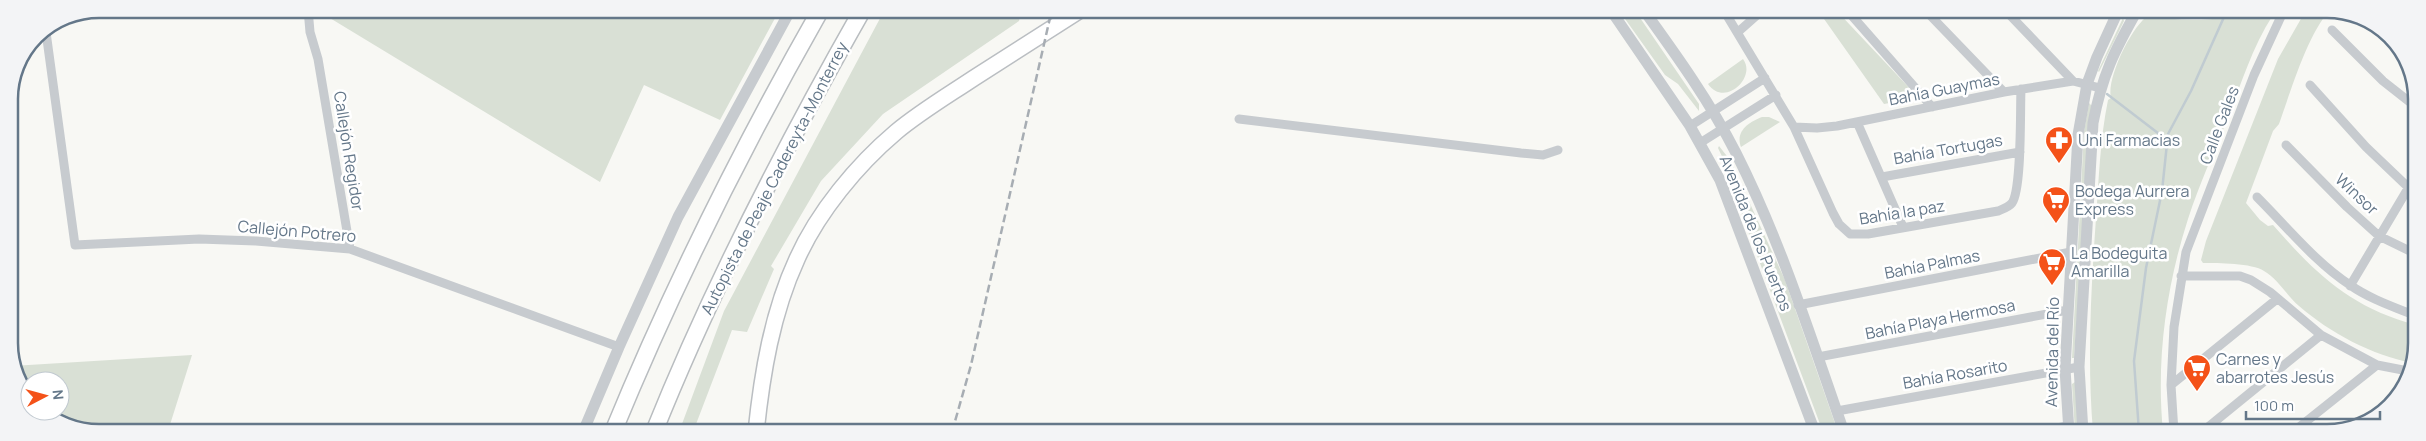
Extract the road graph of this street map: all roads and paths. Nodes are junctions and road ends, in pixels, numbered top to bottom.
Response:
1 (309, 18) edge
2 (786, 18) edge
3 (816, 18) edge
4 (858, 18) edge
5 (1068, 18) edge
6 (1080, 18) edge
7 (1616, 18) edge
8 (1649, 18) edge
9 (1728, 18) edge
10 (1754, 18) edge
11 (1854, 18) edge
12 (1933, 18) edge
13 (2012, 18) edge
14 (2115, 18) edge
15 (2133, 18) edge
16 (2280, 18) edge
17 (2332, 30) dead end
18 (1738, 32) junction
19 (47, 37) edge
20 (1765, 78) junction
21 (2073, 81) junction
22 (2088, 84) junction
23 (2310, 86) dead end
24 (2100, 88) junction
25 (2021, 90) junction
26 (2004, 92) junction
27 (1776, 95) junction
28 (2408, 101) edge
29 (1932, 107) junction
30 (1712, 111) junction
31 (1238, 119) dead end
32 (1857, 122) junction
33 (1690, 126) junction
34 (1794, 127) junction
35 (1722, 129) junction
36 (1700, 143) junction
37 (2286, 144) dead end
38 (1558, 150) dead end
39 (2020, 152) junction
40 (1882, 176) junction
41 (2408, 186) edge
42 (2408, 196) edge
43 (2258, 197) dead end
44 (1903, 227) junction
45 (2379, 236) junction
46 (350, 249) junction
47 (2408, 250) edge
48 (2071, 252) junction
49 (794, 270) junction
50 (2181, 276) junction
51 (2350, 286) junction
52 (2277, 299) junction
53 (1798, 305) junction
54 (2068, 310) junction
55 (2408, 313) edge
56 (2321, 335) junction
57 (618, 347) junction
58 (1818, 358) junction
59 (2377, 365) junction
60 (2079, 366) junction
61 (2065, 368) junction
62 (2403, 370) edge
63 (2171, 385) junction
64 (1836, 411) junction
65 (586, 424) edge
66 (616, 424) edge
67 (657, 424) edge
68 (757, 424) edge
69 (1812, 424) edge
70 (1841, 424) edge
71 (2068, 424) edge
72 (2083, 424) edge
73 (2173, 424) edge
74 (2212, 424) edge
75 (2303, 424) edge

1 - 46 street, Callejón Regidor
2 - 57 street
3 - 66 highway
4 - 67 highway, Autopista de Peaje Cadereyta-Monterrey
5 - 49 main road
6 - 49 main road
7 - 33 street, Avenida de los Puertos
8 - 30 street, Avenida de los Puertos
9 - 18 street, Bahía la paz
10 - 18 street
11 - 29 street
12 - 26 street
13 - 21 street
14 - 22 street, Avenida del Río
15 - 24 street, Avenida del Río
16 - 50 street, Calle Gales
17 - 28 street
18 - 20 street, Bahía la paz
19 - 46 street, Callejón Potrero
20 - 27 street, Bahía la paz
20 - 30 street
21 - 22 street, Bahía Guaymas
21 - 25 street, Bahía Guaymas
22 - 24 street, Bahía Guaymas
22 - 48 street, Avenida del Río
23 - 41 street
24 - 60 street, Avenida del Río
25 - 26 street, Bahía Guaymas
25 - 39 street, Bahía la paz
26 - 29 street, Bahía Guaymas
27 - 34 street, Bahía la paz
27 - 35 street
29 - 32 street, Bahía Guaymas
30 - 33 street
30 - 35 street, Avenida de los Puertos
31 - 38 street
32 - 34 street, Bahía Guaymas
32 - 40 street
33 - 36 street, Avenida de los Puertos
34 - 44 street, Bahía la paz
35 - 36 street
35 - 53 street, Avenida de los Puertos
36 - 69 street, Avenida de los Puertos
37 - 45 street, Winsor
39 - 40 street, Bahía Tortugas
39 - 44 street, Bahía la paz
40 - 44 street
42 - 45 street
43 - 51 street
45 - 47 street, Winsor
45 - 51 street
46 - 57 street, Callejón Potrero
48 - 53 street, Bahía Palmas
48 - 54 street, Avenida del Río
49 - 68 main road
50 - 52 street
50 - 63 street, Calle Gales
51 - 55 street
52 - 56 street
52 - 63 street
53 - 58 street, Avenida de los Puertos
54 - 58 street, Bahía Playa Hermosa
54 - 61 street, Avenida del Río
56 - 59 street
56 - 74 street
57 - 65 street
58 - 64 street, Avenida de los Puertos
59 - 62 street
59 - 75 street
60 - 61 street, Bahía Rosarito
60 - 72 street, Avenida del Río
61 - 64 street, Bahía Rosarito
61 - 71 street, Avenida del Río
63 - 73 street, Calle Gales
64 - 70 street, Avenida de los Puertos

